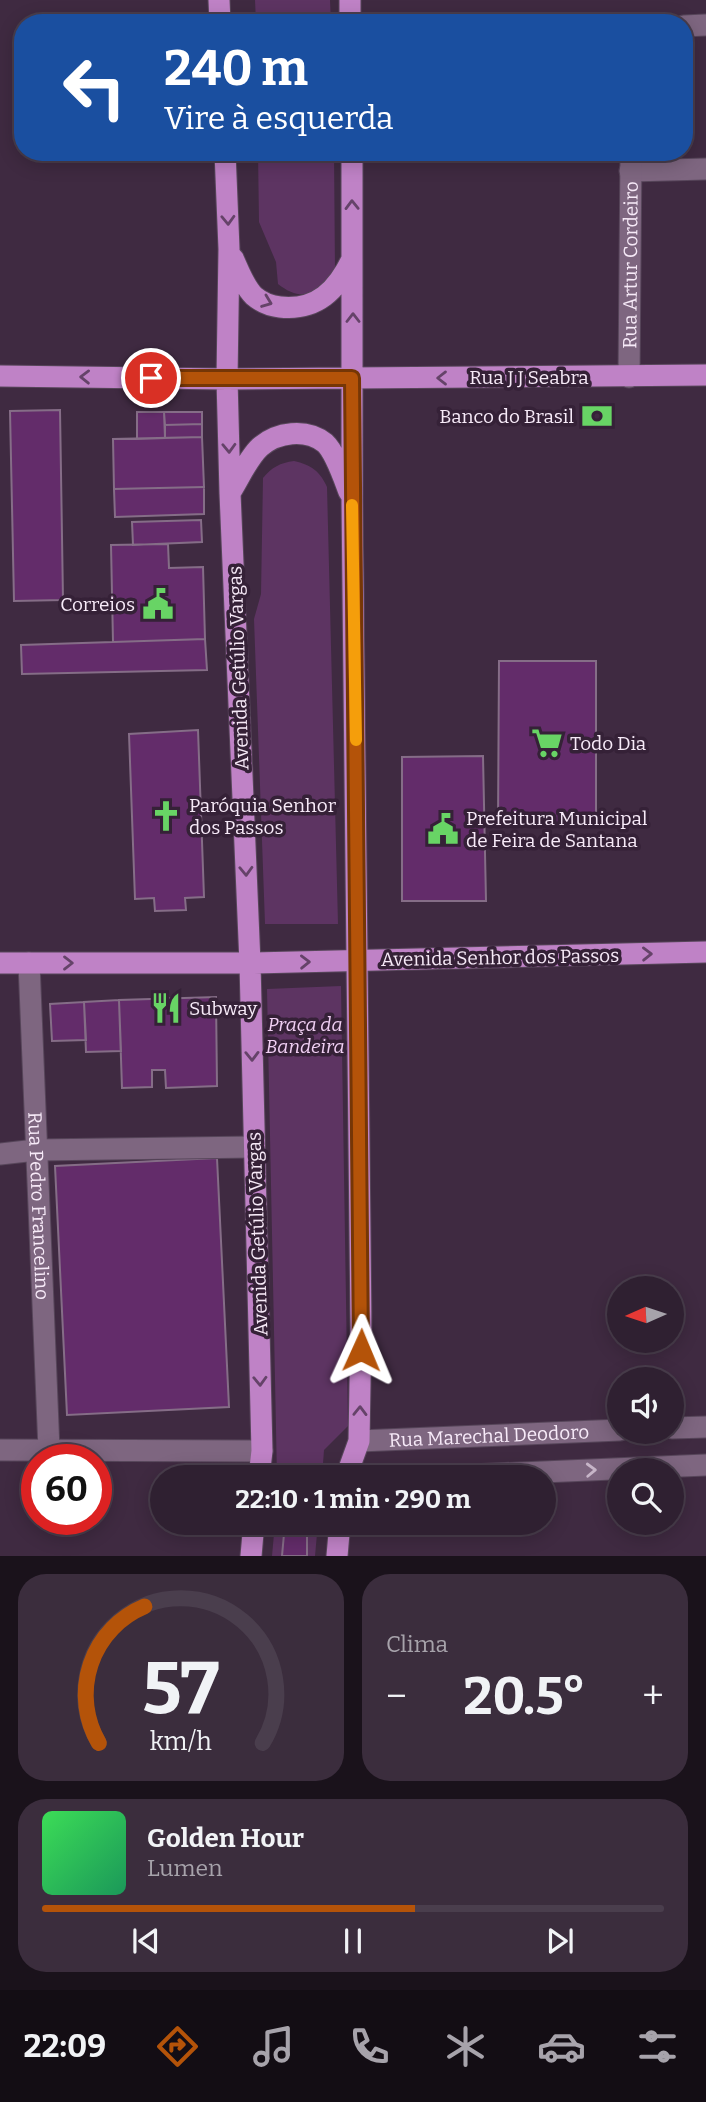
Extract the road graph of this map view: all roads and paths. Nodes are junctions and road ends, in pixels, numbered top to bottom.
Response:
1 (225, 161) edge
2 (352, 161) edge
3 (631, 162) edge
4 (706, 169) edge
5 (229, 249) junction
6 (353, 257) junction
7 (706, 375) edge
8 (0, 376) edge
9 (629, 377) junction
10 (352, 378) junction
11 (227, 379) junction
12 (230, 493) junction
13 (352, 500) junction
14 (706, 952) edge
15 (359, 961) junction
16 (0, 963) edge
17 (29, 963) junction
18 (250, 963) junction
19 (254, 1147) junction
20 (36, 1150) junction
21 (0, 1154) edge
22 (706, 1427) edge
23 (684, 1428) edge
24 (607, 1431) edge
25 (359, 1441) junction
26 (49, 1444) edge
27 (0, 1450) edge
28 (21, 1450) edge
29 (112, 1450) edge
30 (262, 1451) junction
31 (261, 1465) edge
32 (350, 1465) edge
33 (706, 1465) edge
34 (556, 1471) edge
35 (253, 1535) edge
36 (339, 1535) edge
37 (251, 1556) edge
38 (337, 1556) edge

1 -> 5 main road, Avenida Getúlio Vargas
6 -> 2 main road
3 - 4 street
3 - 9 street, Rua Artur Cordeiro
5 -> 6 main road
5 - 11 main road, Avenida Getúlio Vargas
10 -> 6 main road
7 - 9 main road, Rua J J Seabra
11 -> 8 main road, Rua J J Seabra
9 -> 10 main road, Rua J J Seabra
10 - 11 main road, Rua J J Seabra
10 - 13 main road
11 -> 12 main road, Avenida Getúlio Vargas
12 - 13 main road
12 -> 18 main road, Avenida Getúlio Vargas
13 - 15 main road
15 -> 14 main road, Avenida Senhor dos Passos
18 -> 15 main road, Avenida Senhor dos Passos
25 -> 15 main road
16 - 17 main road, Avenida Senhor dos Passos
17 -> 18 main road, Avenida Senhor dos Passos
17 - 20 street, Rua Pedro Francelino
18 -> 19 main road, Avenida Getúlio Vargas
19 - 20 street
19 -> 30 main road, Avenida Getúlio Vargas
20 - 21 street
20 - 26 street, Rua Pedro Francelino
22 - 23 street
24 - 25 street, Rua Marechal Deodoro
25 - 32 main road
27 - 28 street
29 - 30 street
30 - 31 main road, Avenida Getúlio Vargas
34 -> 33 street, Rua Marechal Deodoro
35 - 37 main road
36 - 38 main road

